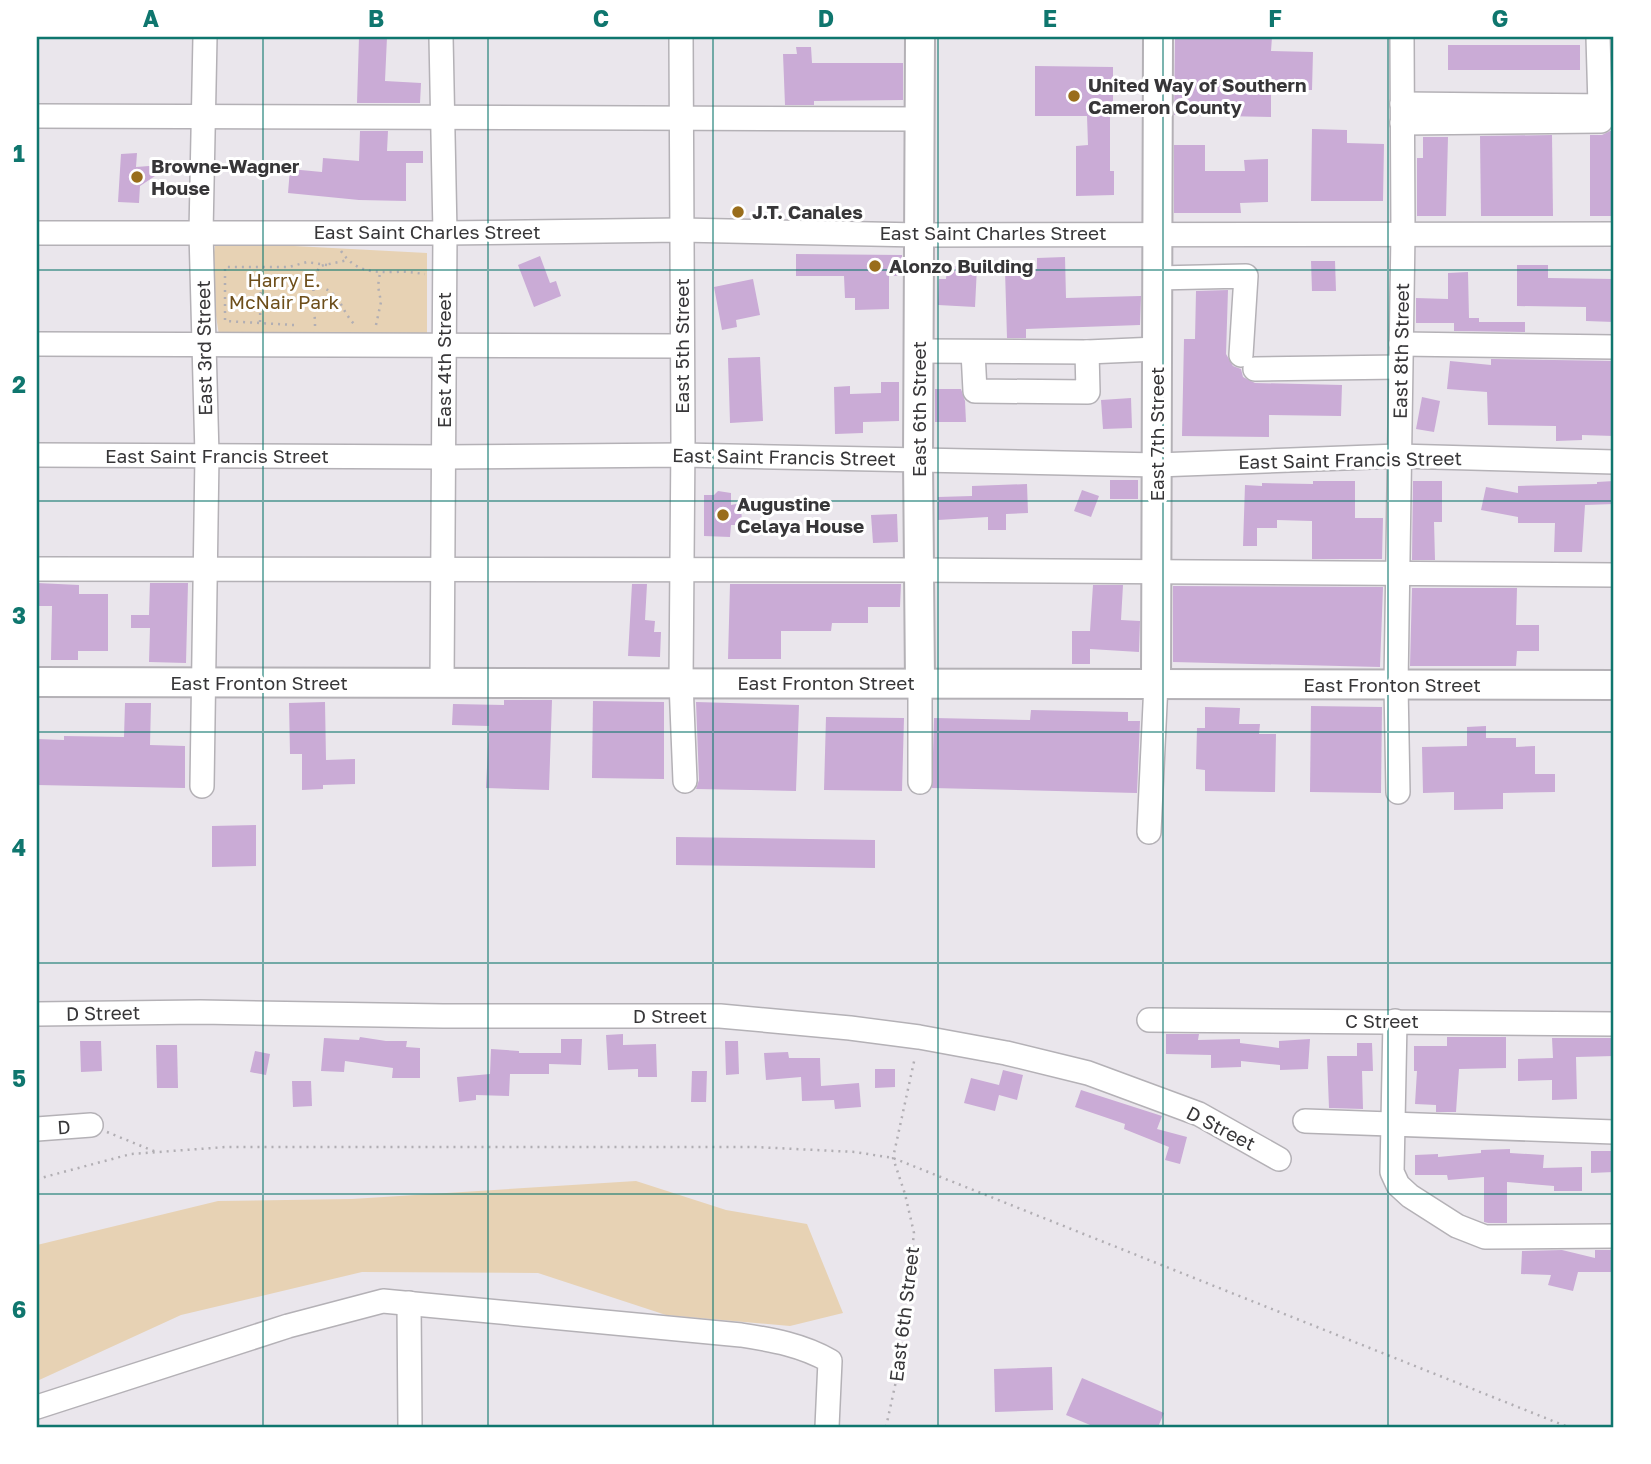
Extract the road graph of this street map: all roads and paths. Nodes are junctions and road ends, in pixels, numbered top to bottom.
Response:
1 (205, 37) edge
2 (441, 37) edge
3 (681, 37) edge
4 (920, 37) edge
5 (1158, 37) edge
6 (1402, 37) edge
7 (1598, 37) edge
8 (1610, 111) edge
9 (1402, 114) junction
10 (37, 116) edge
11 (204, 117) junction
12 (442, 117) junction
13 (681, 118) junction
14 (920, 119) junction
15 (681, 230) junction
16 (201, 232) junction
17 (37, 233) edge
18 (445, 233) junction
19 (1157, 233) junction
20 (1403, 233) junction
21 (1614, 234) edge
22 (919, 235) junction
23 (339, 248) dead end
24 (348, 260) junction
25 (327, 265) junction
26 (261, 267) junction
27 (380, 274) junction
28 (428, 274) dead end
29 (1157, 278) junction
30 (313, 285) junction
31 (260, 322) junction
32 (362, 330) dead end
33 (375, 331) dead end
34 (315, 338) junction
35 (37, 344) edge
36 (204, 344) junction
37 (444, 345) junction
38 (682, 346) junction
39 (1614, 347) edge
40 (1157, 349) junction
41 (919, 351) junction
42 (972, 352) junction
43 (1087, 352) junction
44 (1401, 355) junction
45 (207, 455) junction
46 (683, 455) junction
47 (37, 456) edge
48 (1398, 456) junction
49 (443, 457) junction
50 (918, 459) junction
51 (1614, 462) edge
52 (1157, 465) junction
53 (37, 569) edge
54 (204, 570) junction
55 (443, 570) junction
56 (919, 570) junction
57 (682, 571) junction
58 (1156, 572) junction
59 (1397, 574) junction
60 (1614, 575) edge
61 (37, 682) edge
62 (681, 682) junction
63 (1156, 682) junction
64 (202, 683) junction
65 (442, 683) junction
66 (920, 683) junction
67 (1396, 685) junction
68 (1614, 685) edge
69 (685, 781) dead end
70 (920, 782) dead end
71 (202, 786) dead end
72 (1398, 792) dead end
73 (1149, 832) dead end
74 (37, 1014) edge
75 (1149, 1020) dead end
76 (1395, 1021) junction
77 (1614, 1024) edge
78 (919, 1037) junction
79 (1305, 1121) dead end
80 (1393, 1124) junction
81 (91, 1125) joint
82 (37, 1129) edge
83 (1614, 1132) edge
84 (158, 1152) junction
85 (893, 1158) junction
86 (1279, 1159) dead end
87 (37, 1179) edge
88 (1614, 1236) edge
89 (409, 1303) junction
90 (37, 1407) edge
91 (410, 1427) edge
92 (827, 1427) edge
93 (886, 1427) edge
94 (1568, 1427) edge

1 - 11 street, East 3rd Street
2 - 12 street, East 4th Street
3 - 13 street, East 5th Street
4 - 14 main road, East 6th Street
5 - 19 main road, East 7th Street
6 - 9 street, East 8th Street
7 - 8 street
8 - 9 street
9 - 20 street, East 8th Street
10 - 11 street
11 - 12 street
11 - 16 street, East 3rd Street
12 - 13 street
12 - 18 street, East 4th Street
13 - 14 street
13 - 15 street, East 5th Street
14 - 22 main road, East 6th Street
15 - 18 street, East Saint Charles Street
15 - 22 street, East Saint Charles Street
15 - 38 street, East 5th Street
16 - 17 street, East Saint Charles Street
16 - 18 street, East Saint Charles Street
16 - 36 street, East 3rd Street
18 - 37 street, East 4th Street
19 - 20 street, East Saint Charles Street
19 - 22 street, East Saint Charles Street
19 - 29 main road, East 7th Street
20 - 21 street, East Saint Charles Street
20 - 44 street, East 8th Street
22 - 41 main road, East 6th Street
23 - 24 path
24 - 25 path
24 - 27 path
25 - 26 path
25 - 30 path
26 - 31 path
26 - 31 path
27 - 28 path
27 - 33 path
29 - 40 main road, East 7th Street
29 - 44 street
30 - 32 path
30 - 34 path
31 - 34 path
34 - 36 street
34 - 37 street
35 - 36 street
36 - 45 street, East 3rd Street
37 - 38 street
37 - 49 street, East 4th Street
38 - 46 street, East 5th Street
39 - 44 street
40 - 43 street
40 - 52 main road, East 7th Street
41 - 42 street
41 - 50 main road, East 6th Street
42 - 43 street
42 - 43 street
44 - 48 street, East 8th Street
45 - 47 street, East Saint Francis Street
45 - 49 street, East Saint Francis Street
45 - 54 street, East 3rd Street
46 - 49 street, East Saint Francis Street
46 - 50 street, East Saint Francis Street
46 - 57 street, East 5th Street
48 - 51 street, East Saint Francis Street
48 - 52 street, East Saint Francis Street
48 - 59 street, East 8th Street
49 - 55 street, East 4th Street
50 - 52 street, East Saint Francis Street
50 - 56 main road, East 6th Street
52 - 58 main road, East 7th Street
53 - 54 street
54 - 55 street
54 - 64 street, East 3rd Street
55 - 57 street
55 - 65 street, East 4th Street
56 - 57 street
56 - 58 street
56 - 66 main road, East 6th Street
57 - 62 street, East 5th Street
58 - 59 street
58 - 63 main road, East 7th Street
59 - 60 street
59 - 67 street, East 8th Street
61 - 64 main road, East Fronton Street
62 - 65 main road, East Fronton Street
62 - 66 main road, East Fronton Street
62 - 69 street, East 5th Street
63 - 66 main road, East Fronton Street
63 - 67 main road, East Fronton Street
63 - 73 street, East 7th Street
64 - 65 main road, East Fronton Street
64 - 71 street, East 3rd Street
66 - 70 street, East 6th Street
67 - 68 main road, East Fronton Street
67 - 72 street, East 8th Street
74 - 78 street, D Street
75 - 76 street, C Street
76 - 77 street, C Street
76 - 80 street
78 - 85 path
78 - 86 street, D Street
79 - 80 street
80 - 83 street
80 - 88 street
81 - 82 street, D
81 - 84 path
84 - 85 path
84 - 87 path
85 - 93 path, East 6th Street
85 - 94 path
89 - 90 street
89 - 91 street
89 - 92 street

